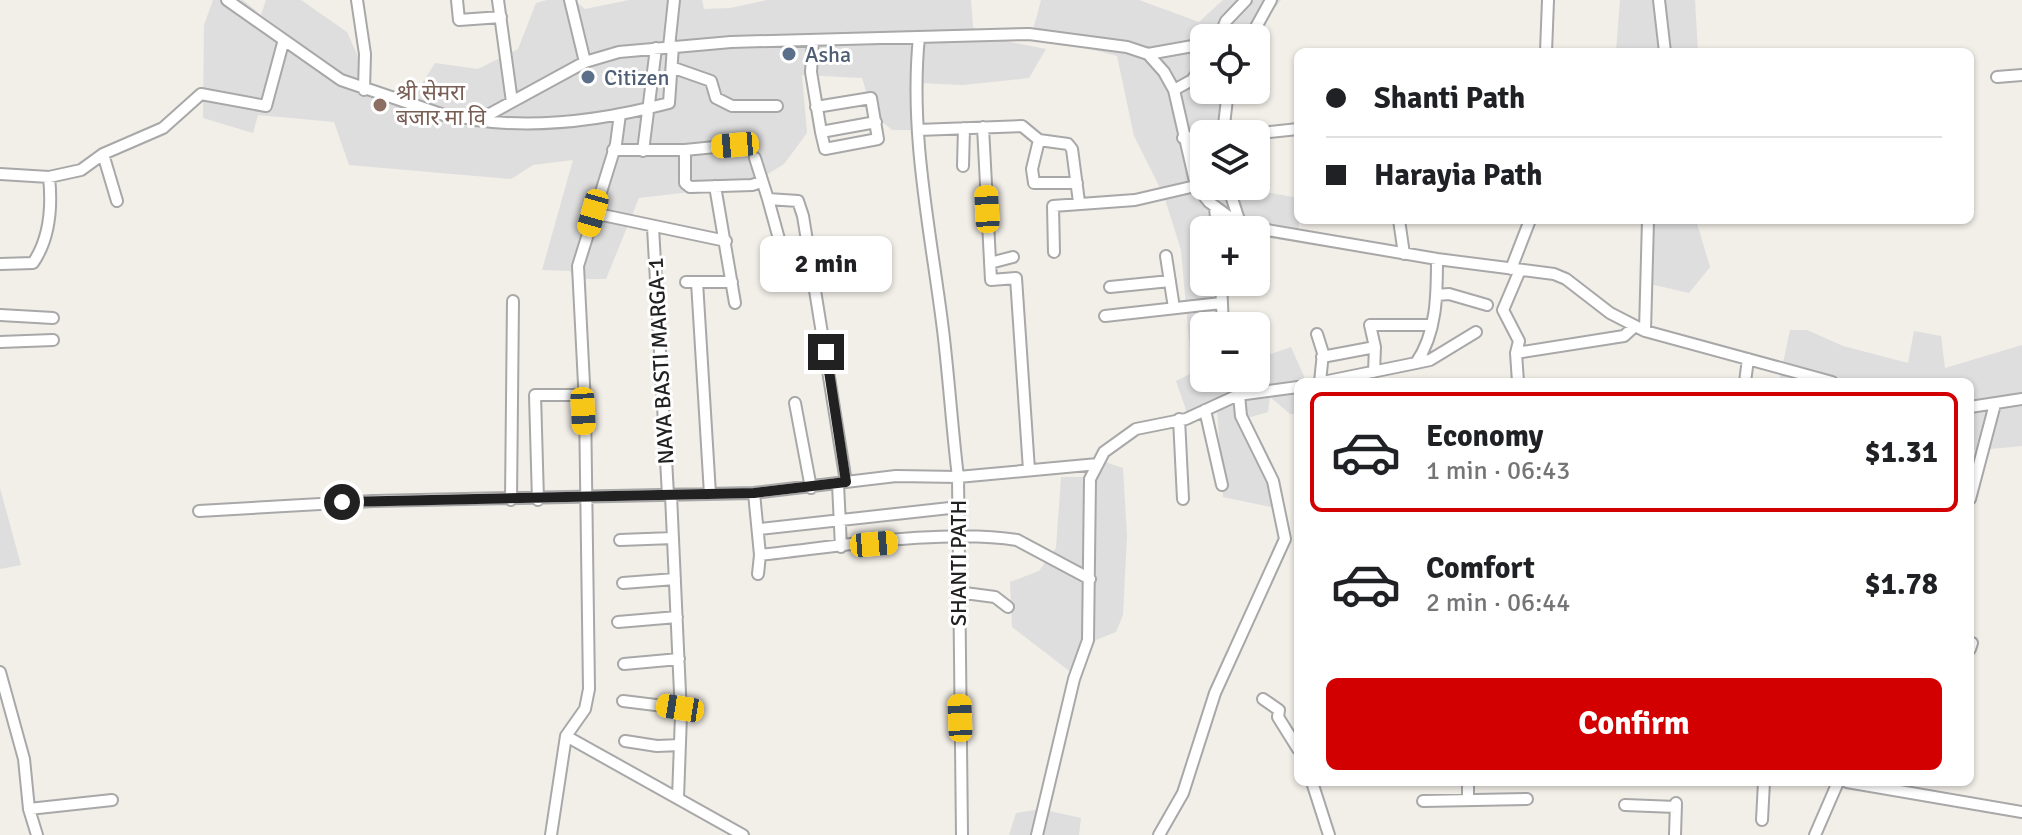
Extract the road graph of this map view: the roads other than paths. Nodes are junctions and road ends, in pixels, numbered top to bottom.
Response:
1 (227, 0) edge
2 (357, 0) edge
3 (457, 0) edge
4 (498, 0) edge
5 (570, 0) edge
6 (674, 0) edge
7 (1246, 0) edge
8 (1271, 0) edge
9 (1548, 0) edge
10 (1659, 0) edge
11 (501, 17) junction
12 (1225, 24) edge
13 (1258, 24) edge
14 (919, 37) junction
15 (813, 41) junction
16 (283, 43) junction
17 (671, 46) junction
18 (1190, 46) edge
19 (656, 48) junction
20 (1546, 48) edge
21 (1665, 48) edge
22 (1148, 54) junction
23 (585, 62) junction
24 (674, 68) junction
25 (2022, 75) edge
26 (1997, 77) dead end
27 (1190, 81) edge
28 (364, 90) junction
29 (1174, 90) junction
30 (512, 102) junction
31 (777, 106) dead end
32 (816, 107) junction
33 (649, 108) junction
34 (620, 114) junction
35 (466, 118) junction
36 (876, 122) junction
37 (983, 127) junction
38 (964, 128) junction
39 (1294, 129) edge
40 (918, 130) junction
41 (821, 132) junction
42 (1270, 132) edge
43 (1190, 137) edge
44 (1183, 138) junction
45 (1039, 140) junction
46 (735, 145) dead end
47 (613, 150) junction
48 (685, 150) junction
49 (643, 151) junction
50 (103, 154) junction
51 (1190, 157) edge
52 (755, 158) dead end
53 (963, 166) dead end
54 (0, 174) edge
55 (49, 177) junction
56 (761, 182) junction
57 (1077, 183) junction
58 (715, 186) junction
59 (1190, 187) edge
60 (768, 199) junction
61 (1210, 200) edge
62 (117, 201) dead end
63 (1079, 202) junction
64 (1215, 207) junction
65 (593, 213) junction
66 (1216, 216) edge
67 (1229, 216) edge
68 (1400, 224) edge
69 (1529, 224) edge
70 (1648, 224) edge
71 (653, 227) junction
72 (1270, 229) edge
73 (779, 239) dead end
74 (726, 241) junction
75 (1054, 252) dead end
76 (1404, 254) junction
77 (1166, 256) dead end
78 (1013, 257) dead end
79 (1437, 259) junction
80 (990, 263) junction
81 (0, 264) edge
82 (1516, 269) junction
83 (1170, 281) junction
84 (732, 282) junction
85 (1110, 287) dead end
86 (1437, 295) junction
87 (1221, 296) edge
88 (513, 301) dead end
89 (735, 303) dead end
90 (1221, 303) junction
91 (1487, 305) dead end
92 (1174, 308) junction
93 (1222, 312) edge
94 (0, 315) edge
95 (1105, 316) dead end
96 (53, 318) dead end
97 (1432, 325) junction
98 (1640, 328) junction
99 (1476, 332) dead end
100 (1317, 334) dead end
101 (53, 340) dead end
102 (0, 342) edge
103 (1375, 347) junction
104 (1516, 353) junction
105 (1322, 357) junction
106 (1748, 359) junction
107 (1416, 363) junction
108 (1374, 372) junction
109 (1321, 378) edge
110 (1342, 378) edge
111 (1518, 378) edge
112 (1746, 378) edge
113 (1817, 378) edge
114 (1294, 388) edge
115 (1238, 392) edge
116 (585, 395) junction
117 (1239, 395) junction
118 (2022, 399) edge
119 (795, 403) dead end
120 (1995, 404) junction
121 (1974, 407) edge
122 (1205, 410) junction
123 (1179, 419) junction
124 (1098, 464) junction
125 (1029, 470) junction
126 (1974, 472) edge
127 (958, 477) junction
128 (842, 483) junction
129 (1222, 485) dead end
130 (811, 488) junction
131 (754, 493) junction
132 (710, 494) junction
133 (669, 495) junction
134 (587, 499) junction
135 (1183, 499) dead end
136 (511, 500) junction
137 (538, 500) junction
138 (959, 507) junction
139 (199, 511) dead end
140 (840, 520) junction
141 (759, 529) junction
142 (958, 537) junction
143 (673, 538) junction
144 (620, 540) dead end
145 (841, 547) junction
146 (760, 555) junction
147 (758, 574) dead end
148 (675, 579) junction
149 (1090, 579) junction
150 (623, 583) dead end
151 (957, 592) junction
152 (1008, 607) dead end
153 (677, 617) junction
154 (618, 622) dead end
155 (679, 659) junction
156 (624, 664) dead end
157 (0, 672) edge
158 (1263, 699) dead end
159 (623, 701) dead end
160 (680, 708) junction
161 (566, 736) junction
162 (625, 741) dead end
163 (1294, 743) edge
164 (680, 745) junction
165 (1313, 786) edge
166 (1468, 786) edge
167 (1764, 786) edge
168 (1836, 786) edge
169 (1870, 786) edge
170 (678, 798) junction
171 (1527, 799) dead end
172 (112, 800) dead end
173 (1468, 800) junction
174 (1423, 801) dead end
175 (1625, 805) dead end
176 (29, 809) junction
177 (2022, 812) edge
178 (1762, 820) dead end
179 (37, 835) edge
180 (551, 835) edge
181 (743, 835) edge
182 (962, 835) edge
183 (1037, 835) edge
184 (1159, 835) edge
185 (1329, 835) edge
186 (1675, 835) edge
187 (1815, 835) edge

1 - 16 street
2 - 28 street
3 - 11 street
4 - 11 street
5 - 23 street
6 - 17 street
7 - 12 street
8 - 13 street
9 - 20 street
10 - 21 street
11 - 30 street
14 - 15 street
14 - 22 street
14 - 40 street
15 - 17 street
15 - 32 street
16 - 28 street
16 - 50 street
17 - 19 street
17 - 24 street
18 - 22 street
19 - 23 street
19 - 33 street
22 - 29 street
23 - 30 street
24 - 31 street
24 - 33 street
25 - 26 street
27 - 29 street
28 - 35 street
29 - 44 street
30 - 35 street
32 - 36 street
32 - 41 street
33 - 34 street
33 - 49 street
34 - 35 street
34 - 47 street
36 - 41 street
36 - 41 street
37 - 38 street
37 - 45 street
37 - 80 street
38 - 40 street
38 - 53 street
39 - 42 street
40 - 127 street
43 - 44 street
44 - 51 street
45 - 57 street
45 - 57 street
46 - 48 street
47 - 49 street
47 - 65 street
48 - 49 street
48 - 58 street
50 - 55 street
50 - 62 street
52 - 56 street
54 - 55 street
55 - 81 street
56 - 58 street
56 - 60 street
57 - 63 street
58 - 74 street
59 - 63 street
60 - 73 street
60 - 128 street
61 - 64 street
63 - 75 street
64 - 66 street
64 - 67 street
65 - 71 street
65 - 116 street
68 - 76 street
69 - 82 street
70 - 98 street
71 - 74 street
71 - 133 street, NAYA BASTI MARGA-1
72 - 76 street
74 - 84 street
76 - 79 street
77 - 83 street
78 - 80 street
79 - 82 street
79 - 86 street
80 - 125 street
82 - 98 street
82 - 104 street
83 - 85 street
83 - 92 street
84 - 89 street
84 - 132 street
86 - 91 street
86 - 97 street
87 - 90 street
88 - 136 street
90 - 92 street
90 - 93 street
92 - 95 street
94 - 96 street
97 - 103 street
97 - 107 street
98 - 104 street
98 - 106 street
99 - 107 street
100 - 105 street
101 - 102 street
103 - 105 street
103 - 108 street
104 - 111 street
105 - 109 street
106 - 112 street
106 - 113 street
107 - 108 street
108 - 110 street
114 - 117 street
115 - 117 street
116 - 134 street
116 - 137 street
117 - 122 street
117 - 184 street
118 - 120 street
119 - 130 street
120 - 121 street
120 - 126 street
122 - 123 street
122 - 129 street
123 - 124 street
123 - 135 street
124 - 125 street
124 - 149 street
125 - 127 street
127 - 128 street, SHANTI PATH
127 - 138 street, SHANTI PATH
128 - 130 street, SHANTI PATH
128 - 140 street
130 - 131 street, SHANTI PATH
131 - 132 street, SHANTI PATH
131 - 141 street
132 - 133 street, SHANTI PATH
133 - 134 street, SHANTI PATH
133 - 143 street, NAYA BASTI MARGA-1
134 - 137 street, SHANTI PATH
134 - 161 street
136 - 137 street, SHANTI PATH
136 - 139 street, SHANTI PATH
138 - 140 street
138 - 142 street, SHANTI PATH
140 - 141 street
140 - 145 street
141 - 146 street
142 - 145 street
142 - 149 street
142 - 151 street, SHANTI PATH
143 - 144 street
143 - 148 street, NAYA BASTI MARGA-1
145 - 146 street
146 - 147 street
148 - 150 street
148 - 153 street, NAYA BASTI MARGA-1
149 - 183 street
151 - 152 street
151 - 182 street, SHANTI PATH
153 - 154 street
153 - 155 street, NAYA BASTI MARGA-1
155 - 156 street
155 - 160 street, NAYA BASTI MARGA-1
157 - 176 street
158 - 163 street
159 - 160 street
160 - 164 street, NAYA BASTI MARGA-1
161 - 170 street
161 - 180 street
162 - 164 street
164 - 170 street, NAYA BASTI MARGA-1
165 - 185 street
166 - 173 street
167 - 178 street
168 - 187 street
169 - 177 street
170 - 181 street
171 - 173 street
172 - 176 street
173 - 174 street
175 - 186 street
176 - 179 street

